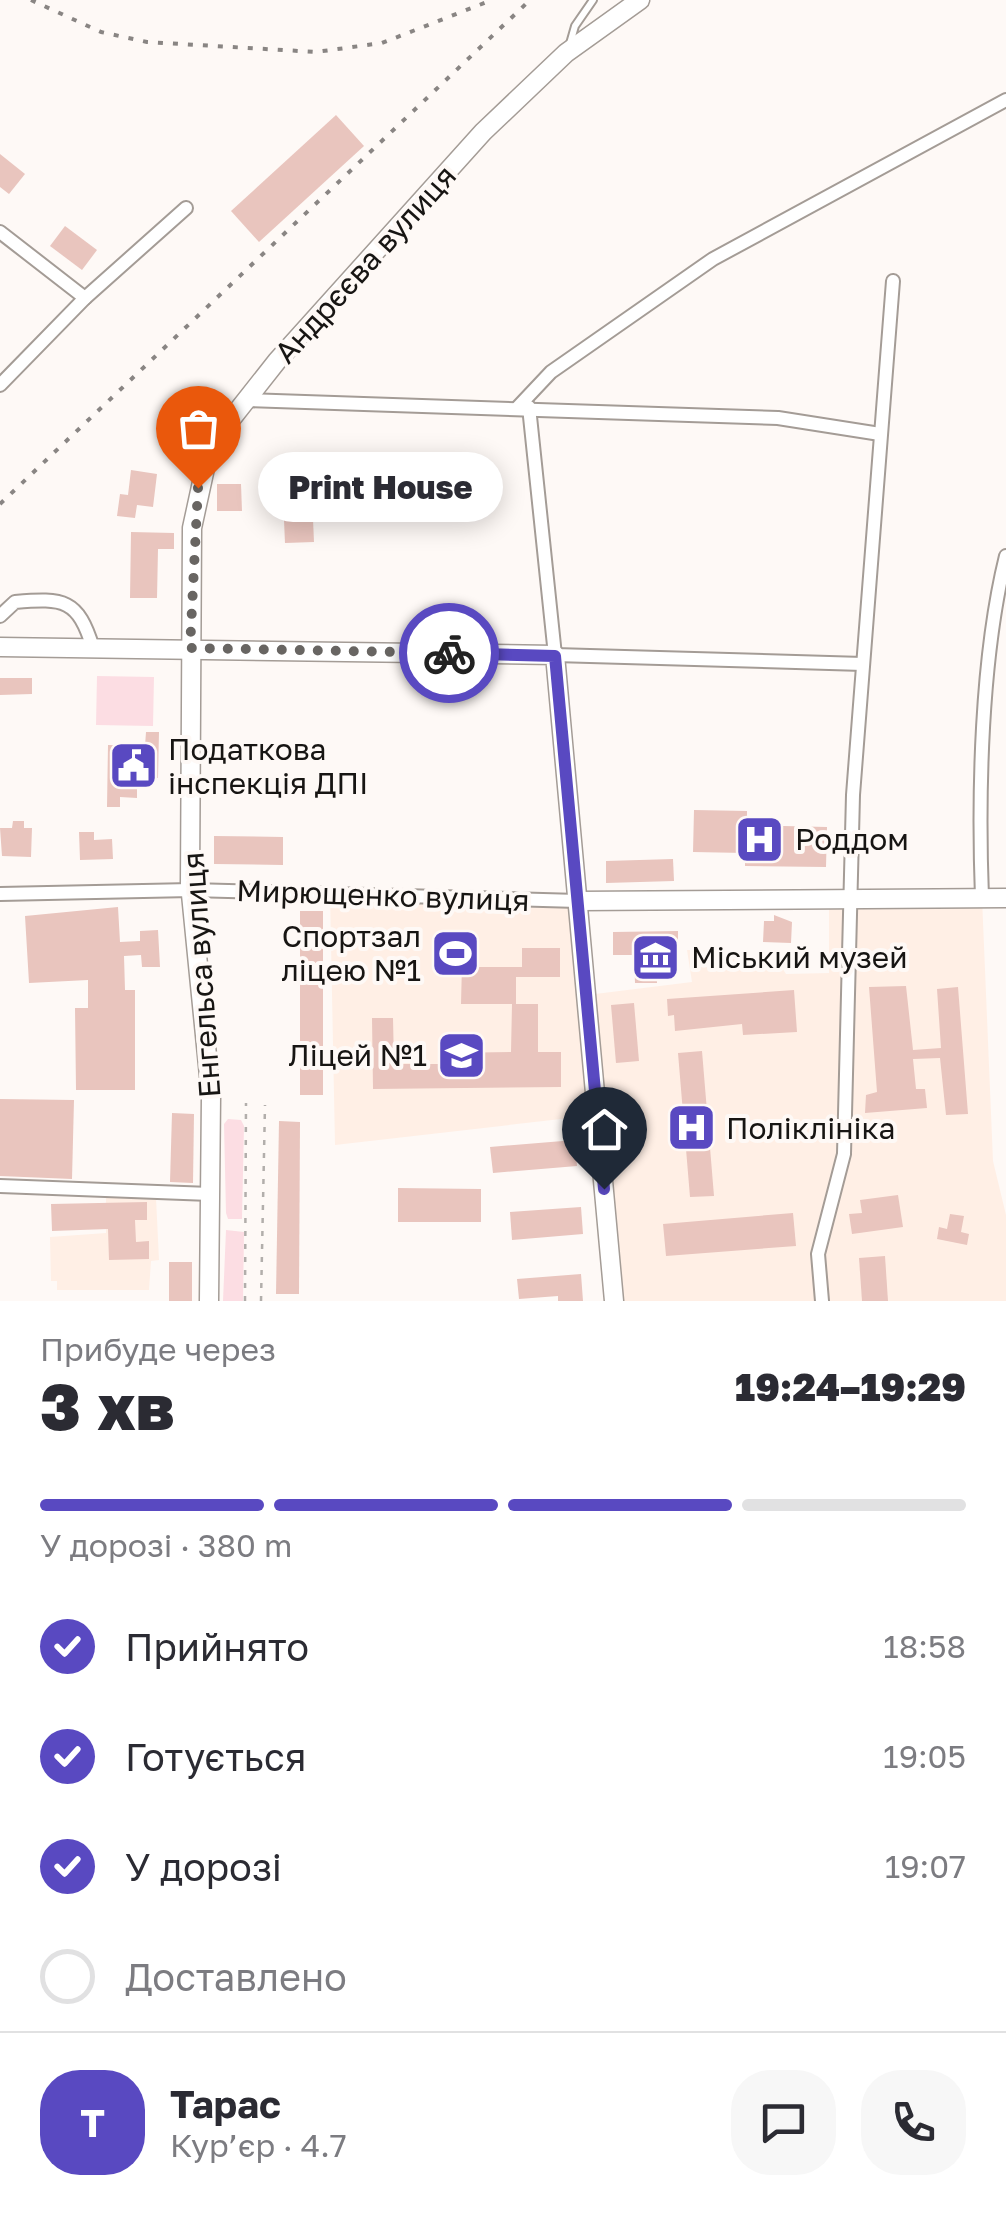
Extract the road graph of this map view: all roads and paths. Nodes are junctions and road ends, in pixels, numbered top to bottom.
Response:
1 (593, 0) edge
2 (640, 0) edge
3 (566, 53) junction
4 (1006, 100) edge
5 (186, 208) dead end
6 (0, 232) edge
7 (893, 281) dead end
8 (85, 298) junction
9 (0, 384) edge
10 (245, 400) junction
11 (524, 407) junction
12 (880, 434) junction
13 (1006, 556) edge
14 (0, 616) edge
15 (0, 647) edge
16 (94, 648) junction
17 (190, 648) junction
18 (555, 656) junction
19 (863, 664) junction
20 (191, 890) junction
21 (0, 894) edge
22 (849, 897) junction
23 (982, 898) junction
24 (1006, 898) edge
25 (578, 901) junction
26 (246, 1103) dead end
27 (264, 1105) dead end
28 (0, 1186) edge
29 (210, 1194) junction
30 (209, 1301) edge
31 (245, 1301) edge
32 (261, 1301) edge
33 (614, 1301) edge
34 (822, 1301) edge

1 - 3 lane
2 - 3 street, Андрєєва вулиця
3 - 10 street, Андрєєва вулиця
4 - 11 street
5 - 8 street
6 - 8 street
7 - 12 street
8 - 9 street
10 - 11 street
10 - 17 street, Андрєєва вулиця
11 - 12 street
11 - 18 street
12 - 19 street
13 - 23 street
14 - 16 street
15 - 16 street
16 - 17 street
17 - 18 street
17 - 20 street, Енгельса вулиця
18 - 19 street
18 - 25 street
19 - 22 street
20 - 21 street, Мирющенко вулиця
20 - 25 street, Мирющенко вулиця
20 - 29 street, Енгельса вулиця
22 - 23 street, Мирющенко вулиця
22 - 25 street, Мирющенко вулиця
22 - 34 street
23 - 24 street, Мирющенко вулиця
25 - 33 street
26 - 31 path
27 - 32 path
28 - 29 street
29 - 30 street, Енгельса вулиця

